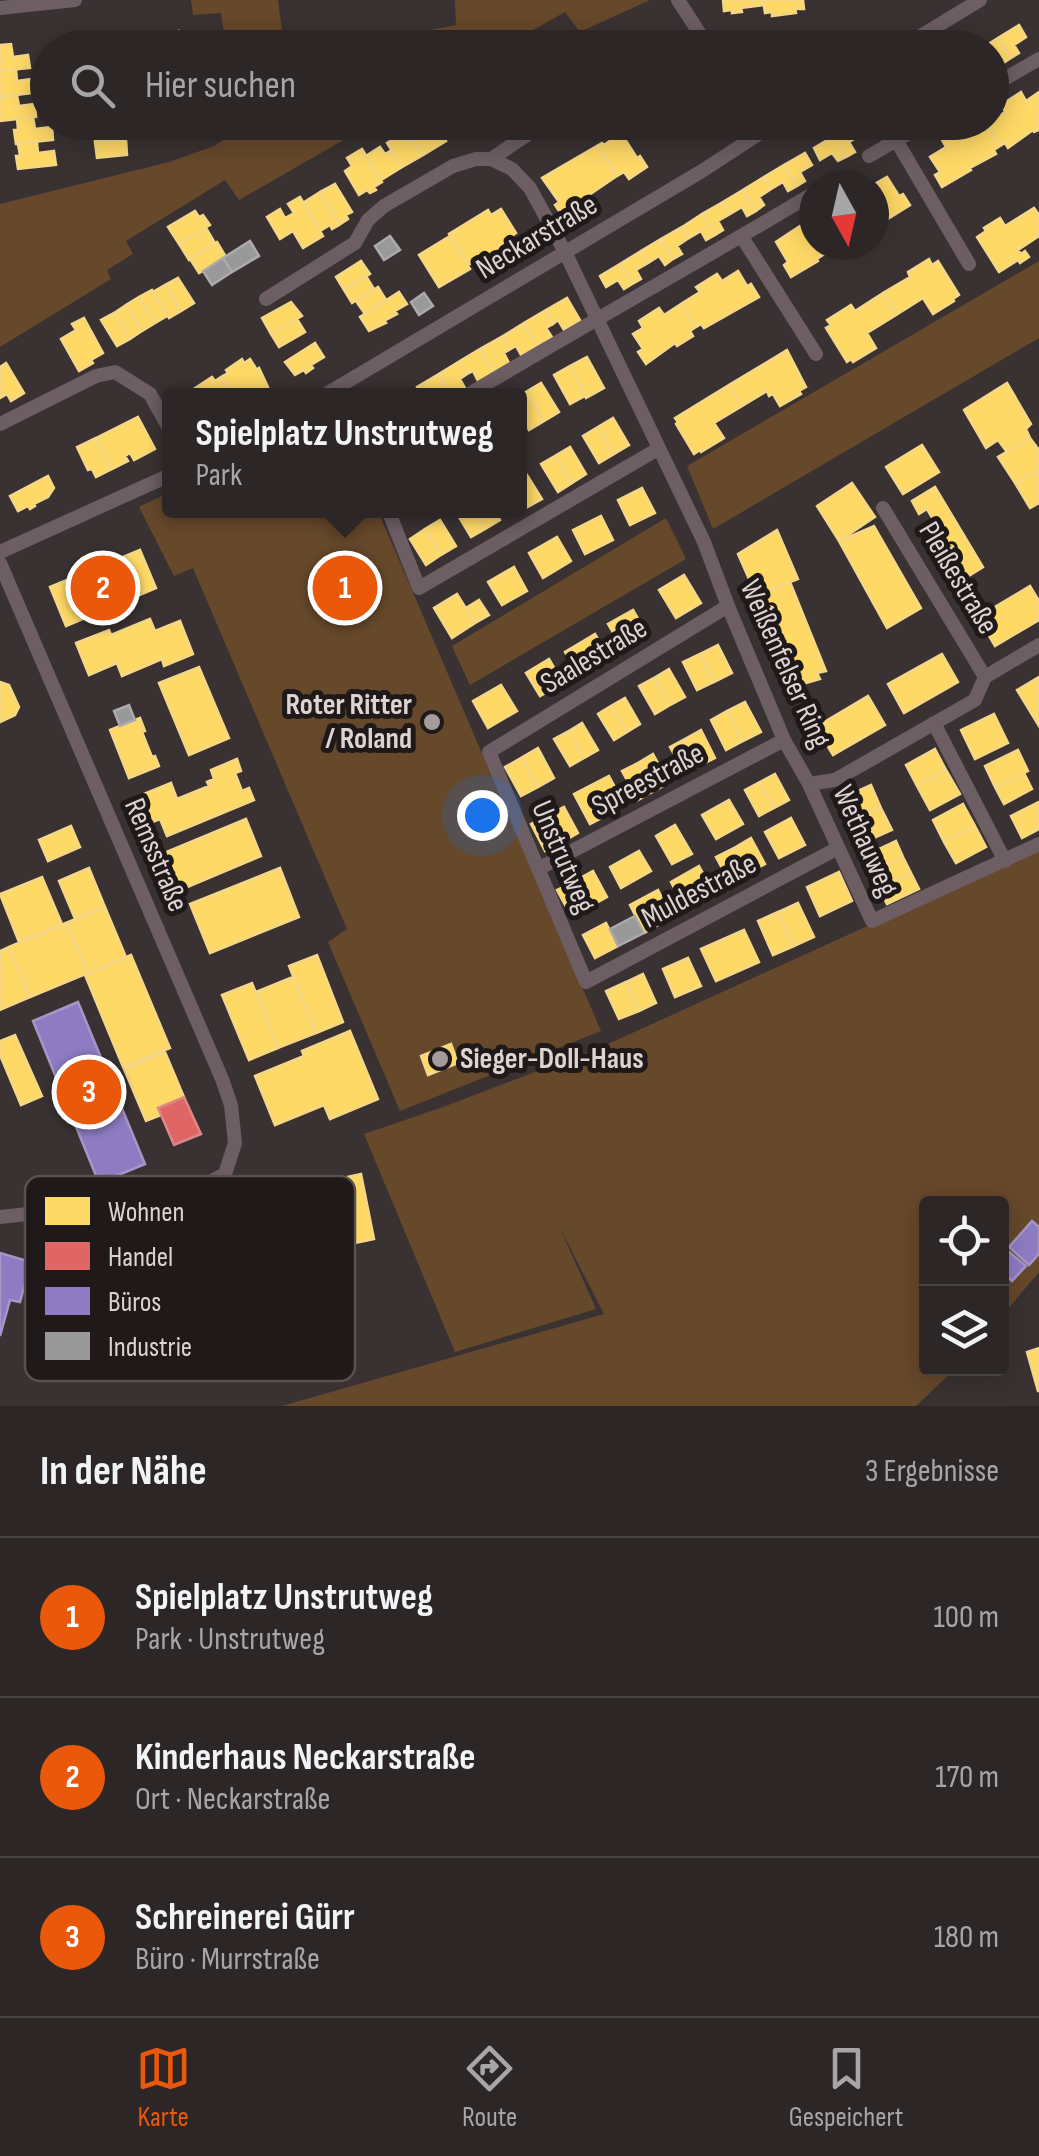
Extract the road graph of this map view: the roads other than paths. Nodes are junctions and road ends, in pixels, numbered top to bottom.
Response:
1 (75, 0) edge
2 (678, 0) edge
3 (980, 0) edge
4 (0, 8) edge
5 (697, 30) edge
6 (931, 30) edge
7 (1039, 59) edge
8 (1009, 76) edge
9 (519, 140) edge
10 (746, 140) edge
11 (896, 140) joint
12 (870, 156) dead end
13 (491, 159) junction
14 (799, 202) edge
15 (742, 237) junction
16 (565, 252) junction
17 (969, 264) dead end
18 (266, 299) dead end
19 (596, 318) junction
20 (816, 354) dead end
21 (336, 388) edge
22 (479, 388) edge
23 (162, 416) edge
24 (0, 424) edge
25 (658, 448) junction
26 (162, 478) edge
27 (883, 508) dead end
28 (391, 518) edge
29 (0, 552) edge
30 (0, 563) edge
31 (728, 606) junction
32 (1039, 645) edge
33 (986, 677) junction
34 (934, 722) junction
35 (784, 740) junction
36 (489, 752) joint
37 (809, 784) junction
38 (1039, 844) edge
39 (838, 848) junction
40 (1006, 861) junction
41 (538, 869) junction
42 (586, 982) joint
43 (221, 1176) edge
44 (25, 1215) edge
45 (0, 1217) edge

1 - 4 street
2 - 5 street
3 - 6 street
7 - 8 street
9 - 13 street
10 - 16 street, Neckarstraße
11 - 12 street
11 - 17 street
13 - 16 street, Weißenfelser Ring
13 - 18 street
14 - 15 street
15 - 19 street
15 - 20 street
16 - 19 street, Weißenfelser Ring
16 - 21 street, Neckarstraße
19 - 22 street
19 - 25 street, Weißenfelser Ring
23 - 24 street
25 - 28 street
25 - 31 street, Weißenfelser Ring
26 - 29 street
27 - 33 street, Pleißestraße
30 - 43 street, Remsstraße
31 - 35 street, Weißenfelser Ring
31 - 36 street, Saalestraße
32 - 33 street, Weißenfelser Ring
33 - 34 street, Weißenfelser Ring
34 - 37 street, Weißenfelser Ring
34 - 40 street
35 - 37 street, Weißenfelser Ring
35 - 41 street, Spreestraße
36 - 41 street, Unstrutweg
37 - 39 street, Wethauweg
38 - 40 street
39 - 40 street, Wethauweg
39 - 42 street, Muldestraße
41 - 42 street, Unstrutweg
44 - 45 street, Remsstraße

